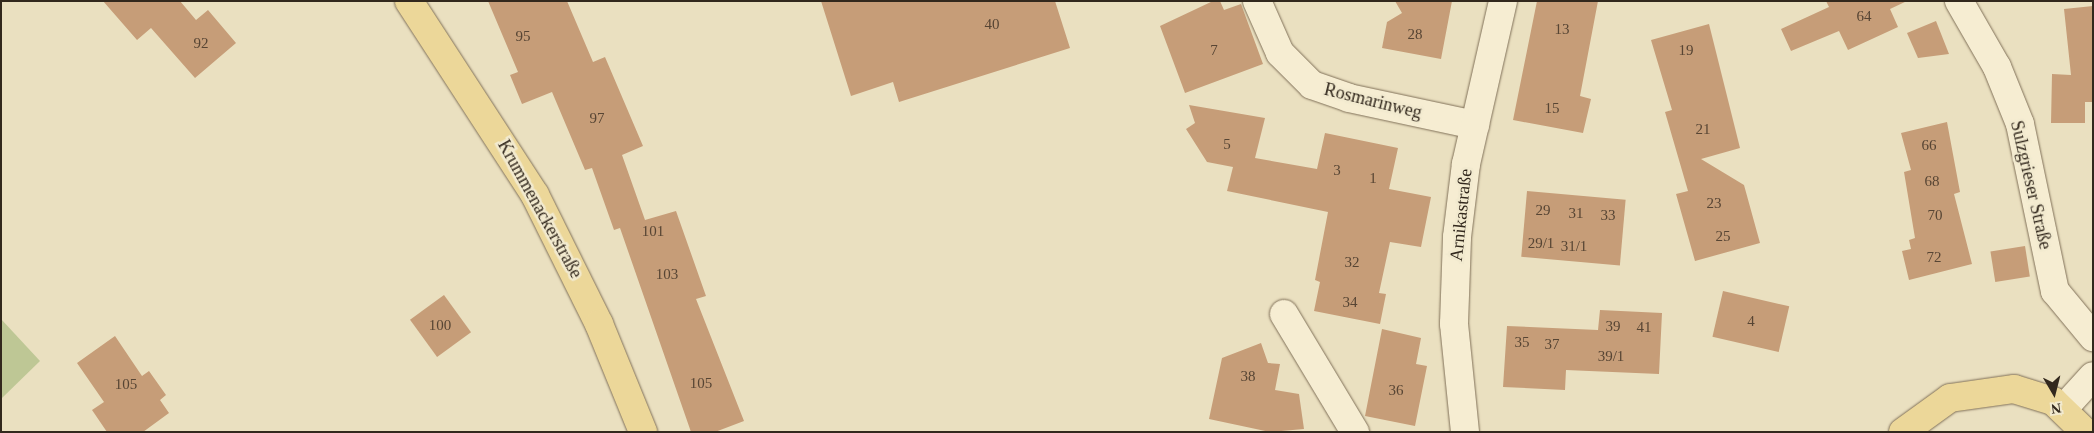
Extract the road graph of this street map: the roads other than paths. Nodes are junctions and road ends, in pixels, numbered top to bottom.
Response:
1 (409, 1) edge
2 (1257, 1) edge
3 (1503, 1) edge
4 (1959, 1) edge
5 (1475, 125) junction
6 (1284, 314) dead end
7 (2093, 336) edge
8 (2093, 376) edge
9 (2064, 408) junction
10 (643, 432) edge
11 (1355, 432) edge
12 (1465, 432) edge
13 (1903, 432) edge
14 (2085, 432) edge

1 - 10 main road, Krummenackerstraße
2 - 5 street, Rosmarinweg
3 - 5 street, Arnikastraße
4 - 7 street, Sulzgrieser Straße
5 - 12 street, Arnikastraße
6 - 11 street
8 - 9 street
9 - 13 main road
9 - 14 main road

